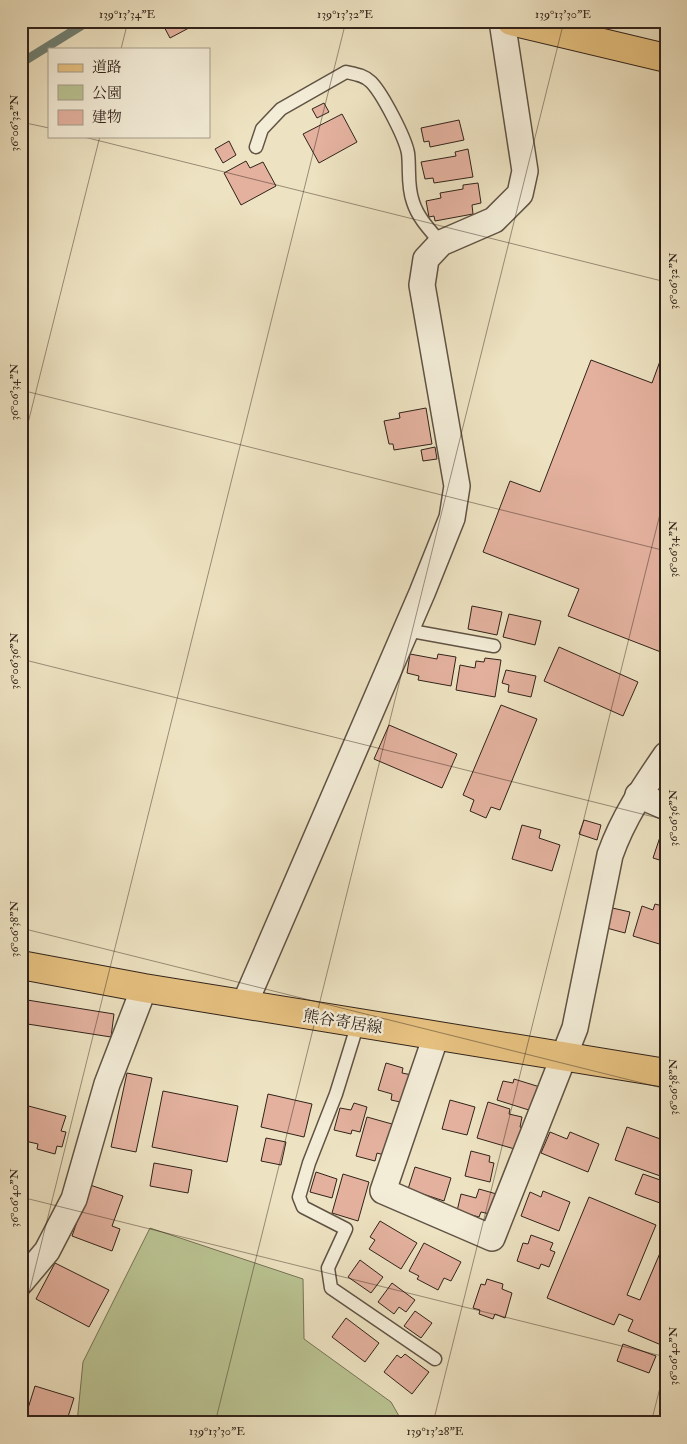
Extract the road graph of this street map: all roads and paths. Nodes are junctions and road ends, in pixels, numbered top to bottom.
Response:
1 (502, 21) edge
2 (512, 21) edge
3 (666, 58) edge
4 (256, 147) dead end
5 (441, 243) junction
6 (406, 630) junction
7 (494, 646) dead end
8 (666, 755) edge
9 (638, 795) junction
10 (666, 807) edge
11 (21, 965) edge
12 (144, 988) junction
13 (244, 1005) junction
14 (358, 1023) junction
15 (436, 1036) junction
16 (562, 1057) junction
17 (666, 1073) edge
18 (21, 1282) edge
19 (435, 1359) dead end

1 - 5 street
2 - 3 main road
4 - 5 lane
5 - 6 street
6 - 7 lane
6 - 13 street
8 - 9 street
9 - 10 street
9 - 16 street
11 - 12 main road, 熊谷寄居線
12 - 13 main road, 熊谷寄居線
12 - 18 street
13 - 14 main road, 熊谷寄居線
14 - 15 main road, 熊谷寄居線
14 - 19 lane
15 - 16 main road, 熊谷寄居線
15 - 16 street
16 - 17 main road, 熊谷寄居線

